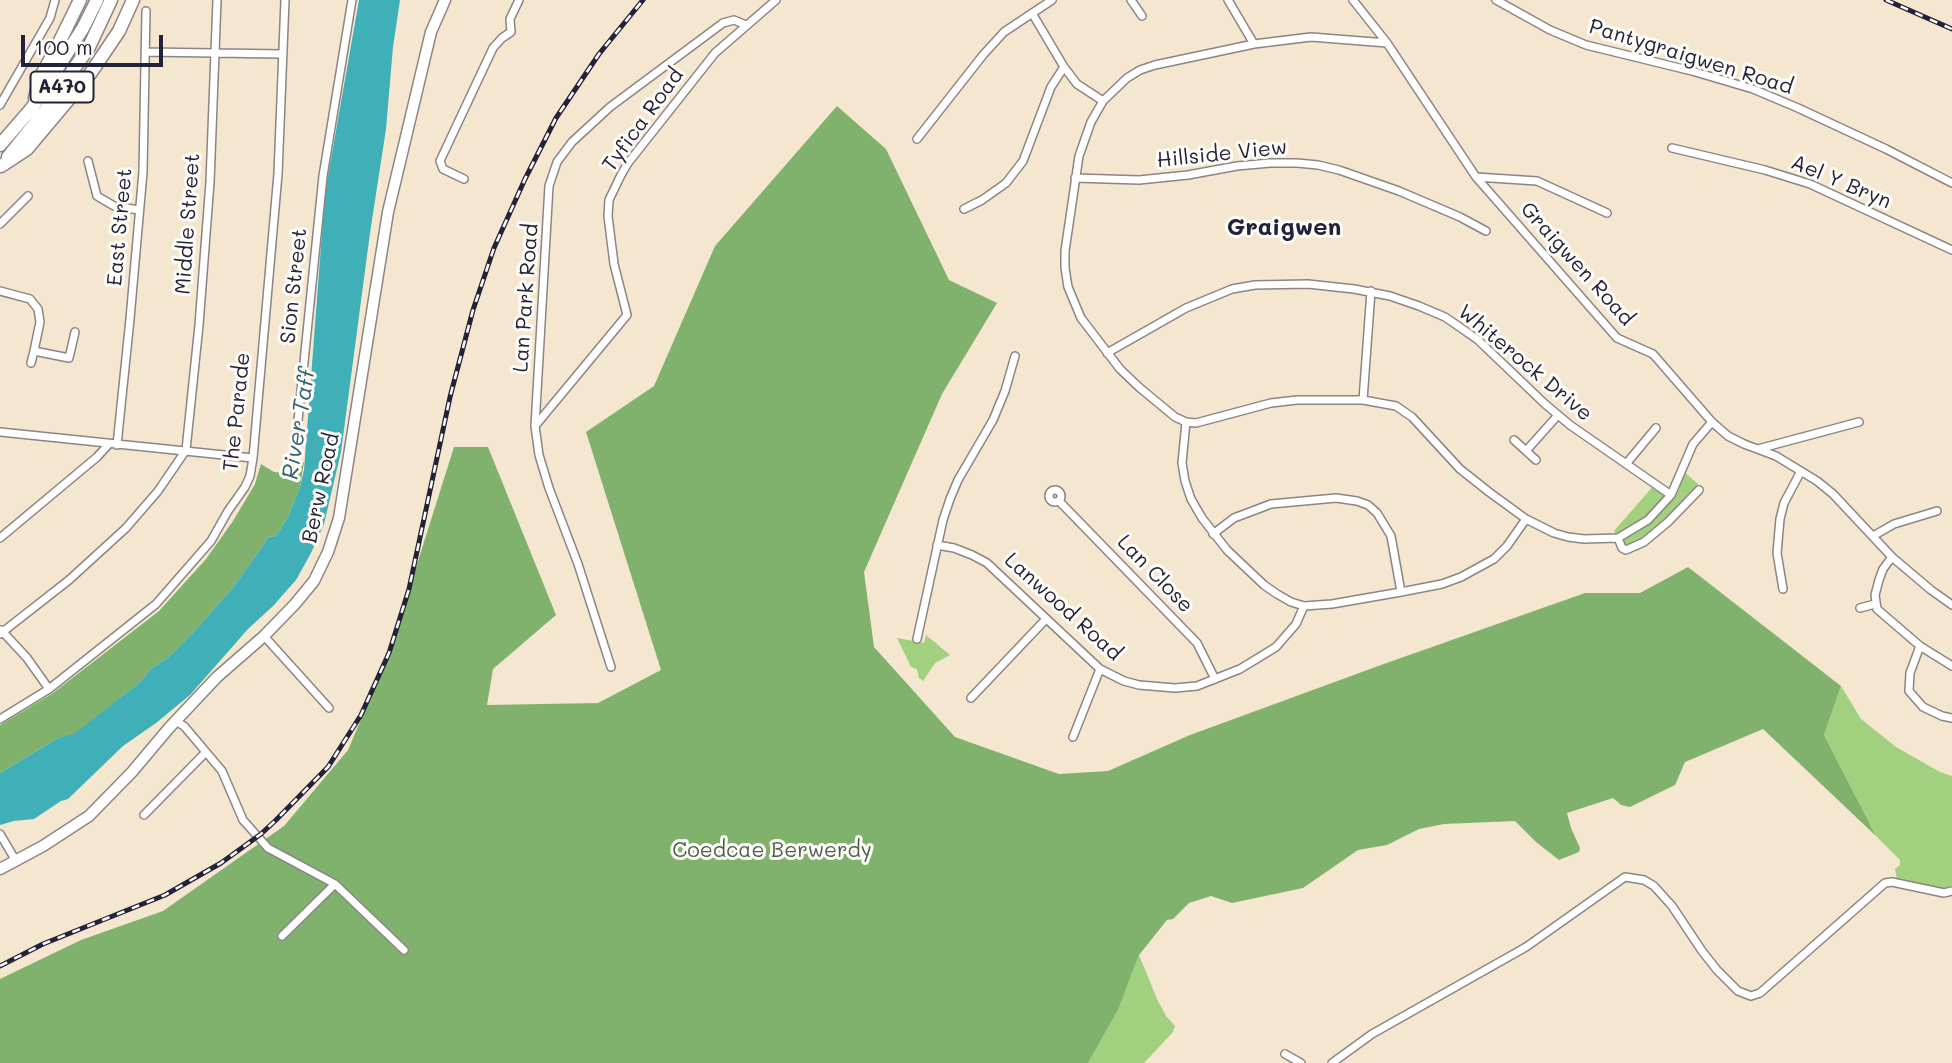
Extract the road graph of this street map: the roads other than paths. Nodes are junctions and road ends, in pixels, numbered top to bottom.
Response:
1 (55, 0) edge
2 (80, 0) edge
3 (97, 0) edge
4 (111, 0) edge
5 (133, 0) edge
6 (217, 0) edge
7 (285, 0) edge
8 (352, 0) edge
9 (445, 0) edge
10 (519, 0) edge
11 (776, 0) edge
12 (1052, 0) edge
13 (1131, 0) edge
14 (1228, 0) edge
15 (1353, 0) edge
16 (1496, 0) edge
17 (146, 11) dead end
18 (1032, 13) junction
19 (1142, 16) dead end
20 (746, 25) junction
21 (1387, 43) junction
22 (1254, 44) junction
23 (146, 52) junction
24 (215, 53) junction
25 (283, 54) junction
26 (1064, 67) junction
27 (1103, 102) junction
28 (0, 105) edge
29 (32, 108) junction
30 (917, 139) dead end
31 (0, 145) edge
32 (1672, 148) dead end
33 (88, 161) dead end
34 (0, 166) edge
35 (1476, 177) junction
36 (1075, 178) junction
37 (464, 179) dead end
38 (1952, 183) edge
39 (28, 196) dead end
40 (139, 209) junction
41 (964, 209) dead end
42 (1607, 213) dead end
43 (0, 224) edge
44 (1486, 231) dead end
45 (1952, 250) edge
46 (0, 291) edge
47 (1371, 291) junction
48 (75, 332) dead end
49 (34, 351) junction
50 (1107, 353) junction
51 (1015, 356) dead end
52 (31, 363) dead end
53 (1363, 400) junction
54 (1558, 415) junction
55 (1186, 422) junction
56 (1712, 422) junction
57 (1859, 422) dead end
58 (535, 426) junction
59 (1656, 428) dead end
60 (0, 432) edge
61 (296, 440) dead end
62 (1514, 440) dead end
63 (113, 444) junction
64 (186, 450) junction
65 (1757, 450) junction
66 (1526, 451) junction
67 (253, 458) junction
68 (1536, 460) dead end
69 (1626, 464) junction
70 (1801, 471) junction
71 (1699, 489) dead end
72 (1671, 495) junction
73 (1059, 501) dead end
74 (1937, 511) dead end
75 (1526, 519) junction
76 (1213, 534) junction
77 (1873, 536) junction
78 (0, 538) edge
79 (1618, 538) junction
80 (937, 545) junction
81 (1892, 557) junction
82 (1783, 589) dead end
83 (1401, 593) junction
84 (1875, 604) junction
85 (1952, 605) edge
86 (1304, 606) junction
87 (1860, 608) dead end
88 (1046, 619) junction
89 (1, 632) edge
90 (264, 636) junction
91 (917, 639) dead end
92 (1920, 646) junction
93 (1952, 666) edge
94 (611, 667) dead end
95 (1100, 669) junction
96 (1215, 679) junction
97 (49, 689) junction
98 (971, 698) dead end
99 (329, 708) dead end
100 (1952, 718) edge
101 (0, 719) edge
102 (177, 722) junction
103 (1073, 737) dead end
104 (205, 753) junction
105 (144, 815) dead end
106 (0, 834) edge
107 (13, 856) junction
108 (0, 869) edge
109 (335, 884) junction
110 (1952, 891) edge
111 (282, 936) dead end
112 (404, 950) dead end
113 (1285, 1054) dead end
114 (1301, 1063) edge
115 (1332, 1063) edge

1 - 28 street
2 - 29 highway
3 - 29 highway, A470
4 - 34 highway, A470
5 - 34 highway
6 - 24 street, Middle Street
7 - 25 street, The Parade
8 - 61 street, Sion Street
9 - 90 main road, Berw Road
10 - 37 street
11 - 20 street, Tyfica Road
12 - 18 street
13 - 19 street
14 - 22 street
15 - 21 street, Graigwen Road
16 - 38 street, Pantygraigwen Road
17 - 23 street, East Street
18 - 26 street
18 - 30 street
20 - 58 street, Tyfica Road
20 - 58 street, Lan Park Road
21 - 22 street
21 - 35 street, Graigwen Road
22 - 27 street
23 - 24 street
23 - 40 street, East Street
24 - 25 street
24 - 64 street, Middle Street
25 - 67 street, The Parade
26 - 27 street
26 - 41 street
27 - 36 street
29 - 31 highway, A470
32 - 45 street, Ael Y Bryn
33 - 40 street
35 - 42 street
35 - 56 street, Graigwen Road
36 - 44 street, Hillside View
36 - 50 street
39 - 43 street
40 - 63 street, East Street
46 - 49 street
47 - 50 street, Whiterock Drive
47 - 53 street
47 - 54 street, Whiterock Drive
48 - 49 street
49 - 52 street
50 - 55 street
51 - 80 street
53 - 55 street
53 - 75 street
54 - 66 street
54 - 69 street, Whiterock Drive
55 - 76 street
56 - 65 street, Graigwen Road
56 - 72 street
57 - 65 street
58 - 94 street, Lan Park Road
59 - 69 street
60 - 63 street
62 - 66 street
63 - 64 street
63 - 78 street
64 - 67 street
64 - 89 street
65 - 70 street, Graigwen Road
66 - 68 street
67 - 97 street, The Parade
69 - 72 street, Whiterock Drive
70 - 77 street, Graigwen Road
70 - 82 street
71 - 79 street
72 - 79 street
73 - 96 street, Lan Close
74 - 77 street
75 - 79 street
75 - 83 street
76 - 83 street
76 - 86 street
77 - 81 street, Graigwen Road
80 - 88 street, Lanwood Road
80 - 91 street
81 - 84 street
81 - 85 street, Graigwen Road
83 - 86 street
84 - 87 street
84 - 92 street
86 - 96 street, Lanwood Road
88 - 95 street, Lanwood Road
88 - 98 street
89 - 97 street
90 - 99 street
90 - 102 main road, Berw Road
92 - 93 street
92 - 100 street
95 - 96 street, Lanwood Road
95 - 103 street
97 - 101 street, The Parade
102 - 104 street
102 - 107 main road, Berw Road
104 - 105 street
104 - 109 street
106 - 107 street
107 - 108 main road, Berw Road
109 - 111 street
109 - 112 street
110 - 115 street
113 - 114 street

